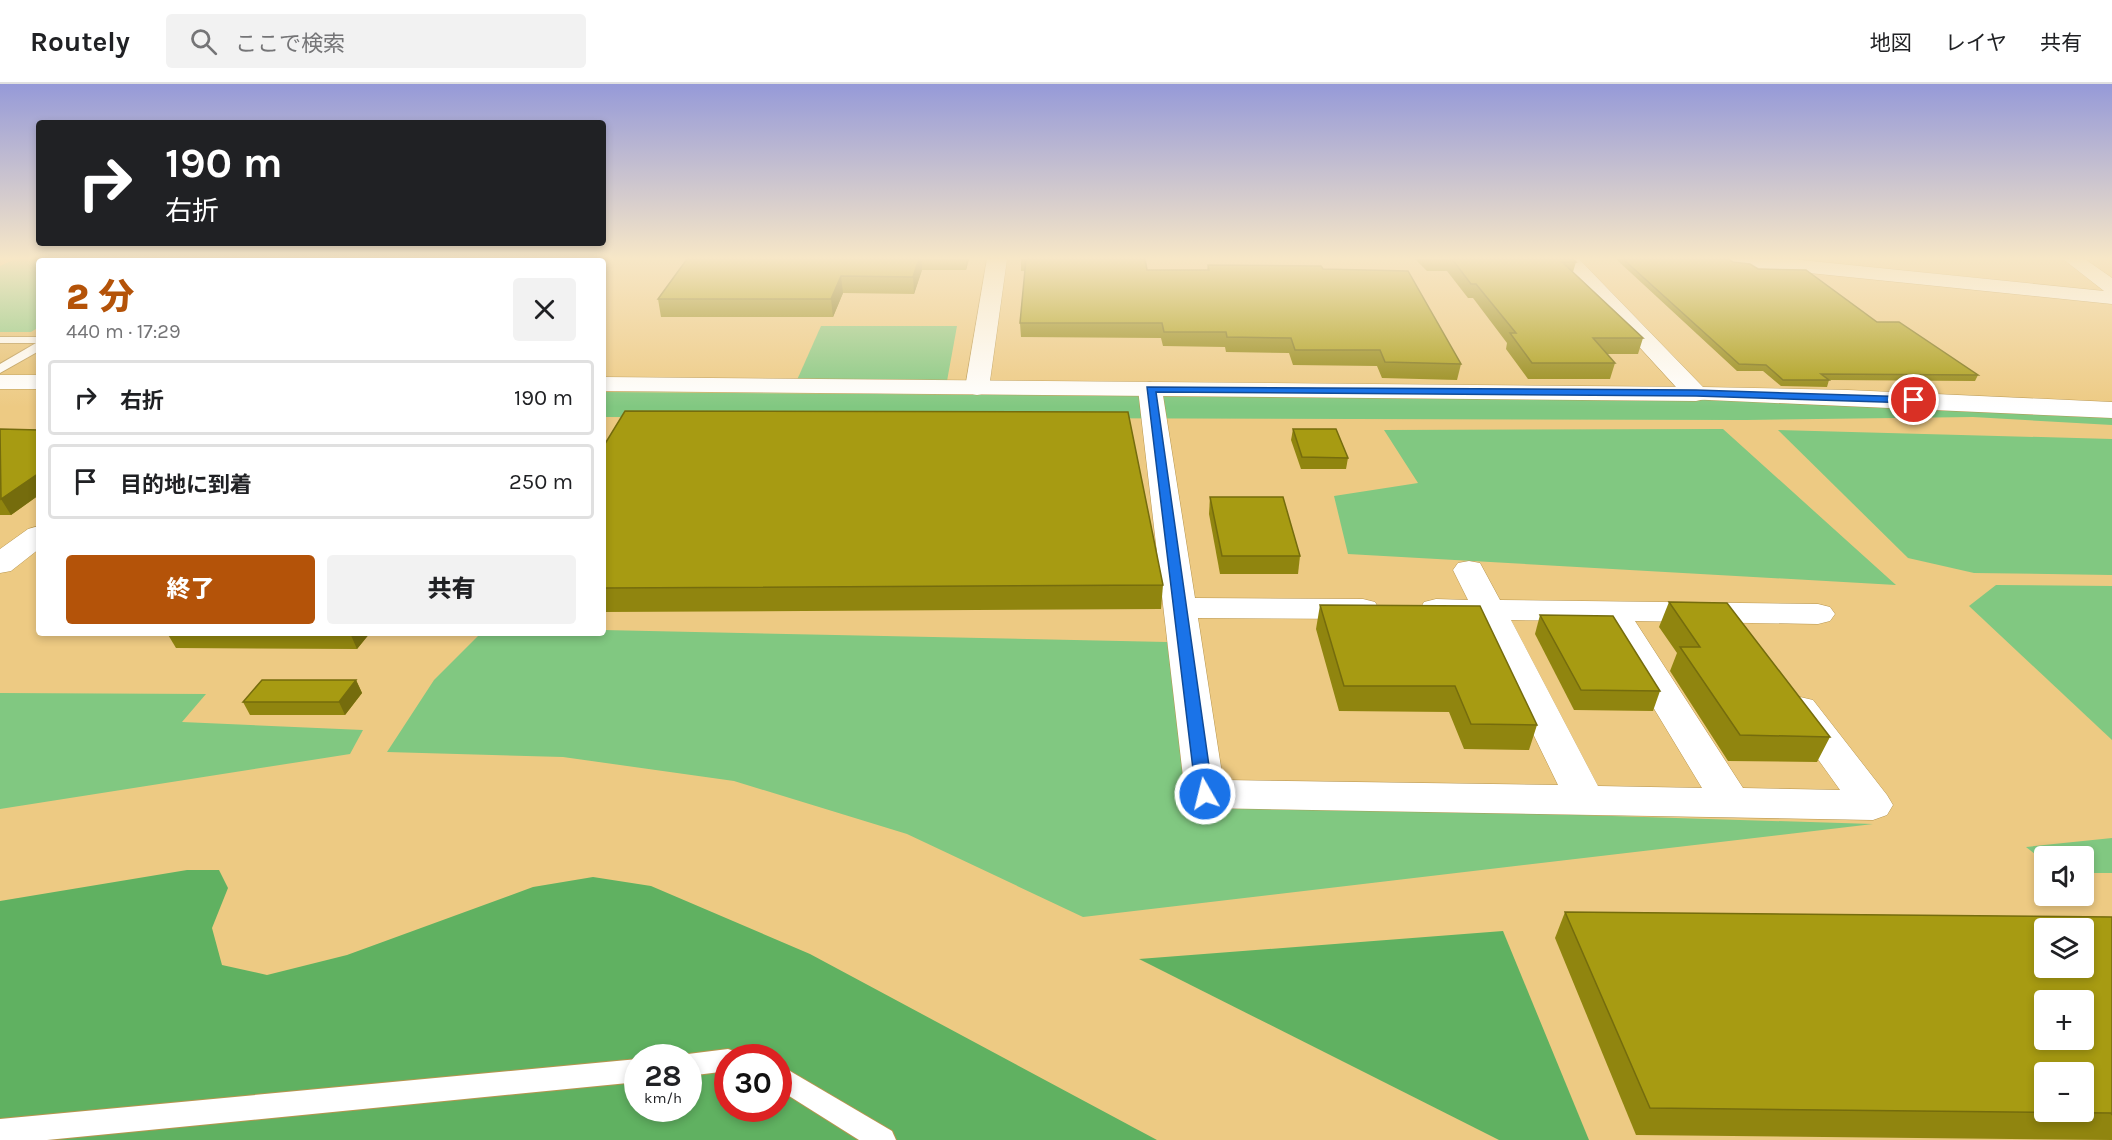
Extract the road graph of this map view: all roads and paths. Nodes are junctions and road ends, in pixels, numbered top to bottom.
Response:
1 (990, 308) edge
2 (1615, 308) edge
3 (0, 340) edge
4 (36, 345) edge
5 (36, 346) edge
6 (3, 371) edge
7 (36, 381) edge
8 (606, 384) edge
9 (977, 388) junction
10 (1150, 389) junction
11 (1696, 393) junction
12 (2112, 410) edge
13 (36, 537) edge
14 (0, 564) edge
15 (1469, 570) dead end
16 (1180, 608) junction
17 (1487, 609) junction
18 (1611, 610) junction
19 (1725, 612) junction
20 (1818, 614) dead end
21 (1754, 649) edge
22 (1782, 685) edge
23 (1585, 800) junction
24 (1731, 802) junction
25 (624, 1071) edge
26 (792, 1084) edge
27 (0, 1132) edge
28 (883, 1140) edge

1 - 9 street
2 - 11 street
3 - 4 lane
5 - 6 lane
6 - 7 street
8 - 9 street
9 - 10 street
10 - 11 street
10 - 16 street
11 - 12 street
13 - 14 street
15 - 17 street
16 - 17 street
16 - 23 street
17 - 18 street
17 - 23 street
18 - 19 street
18 - 24 street
19 - 20 street
19 - 21 street
22 - 24 street
23 - 24 street
25 - 27 lane
26 - 28 lane

